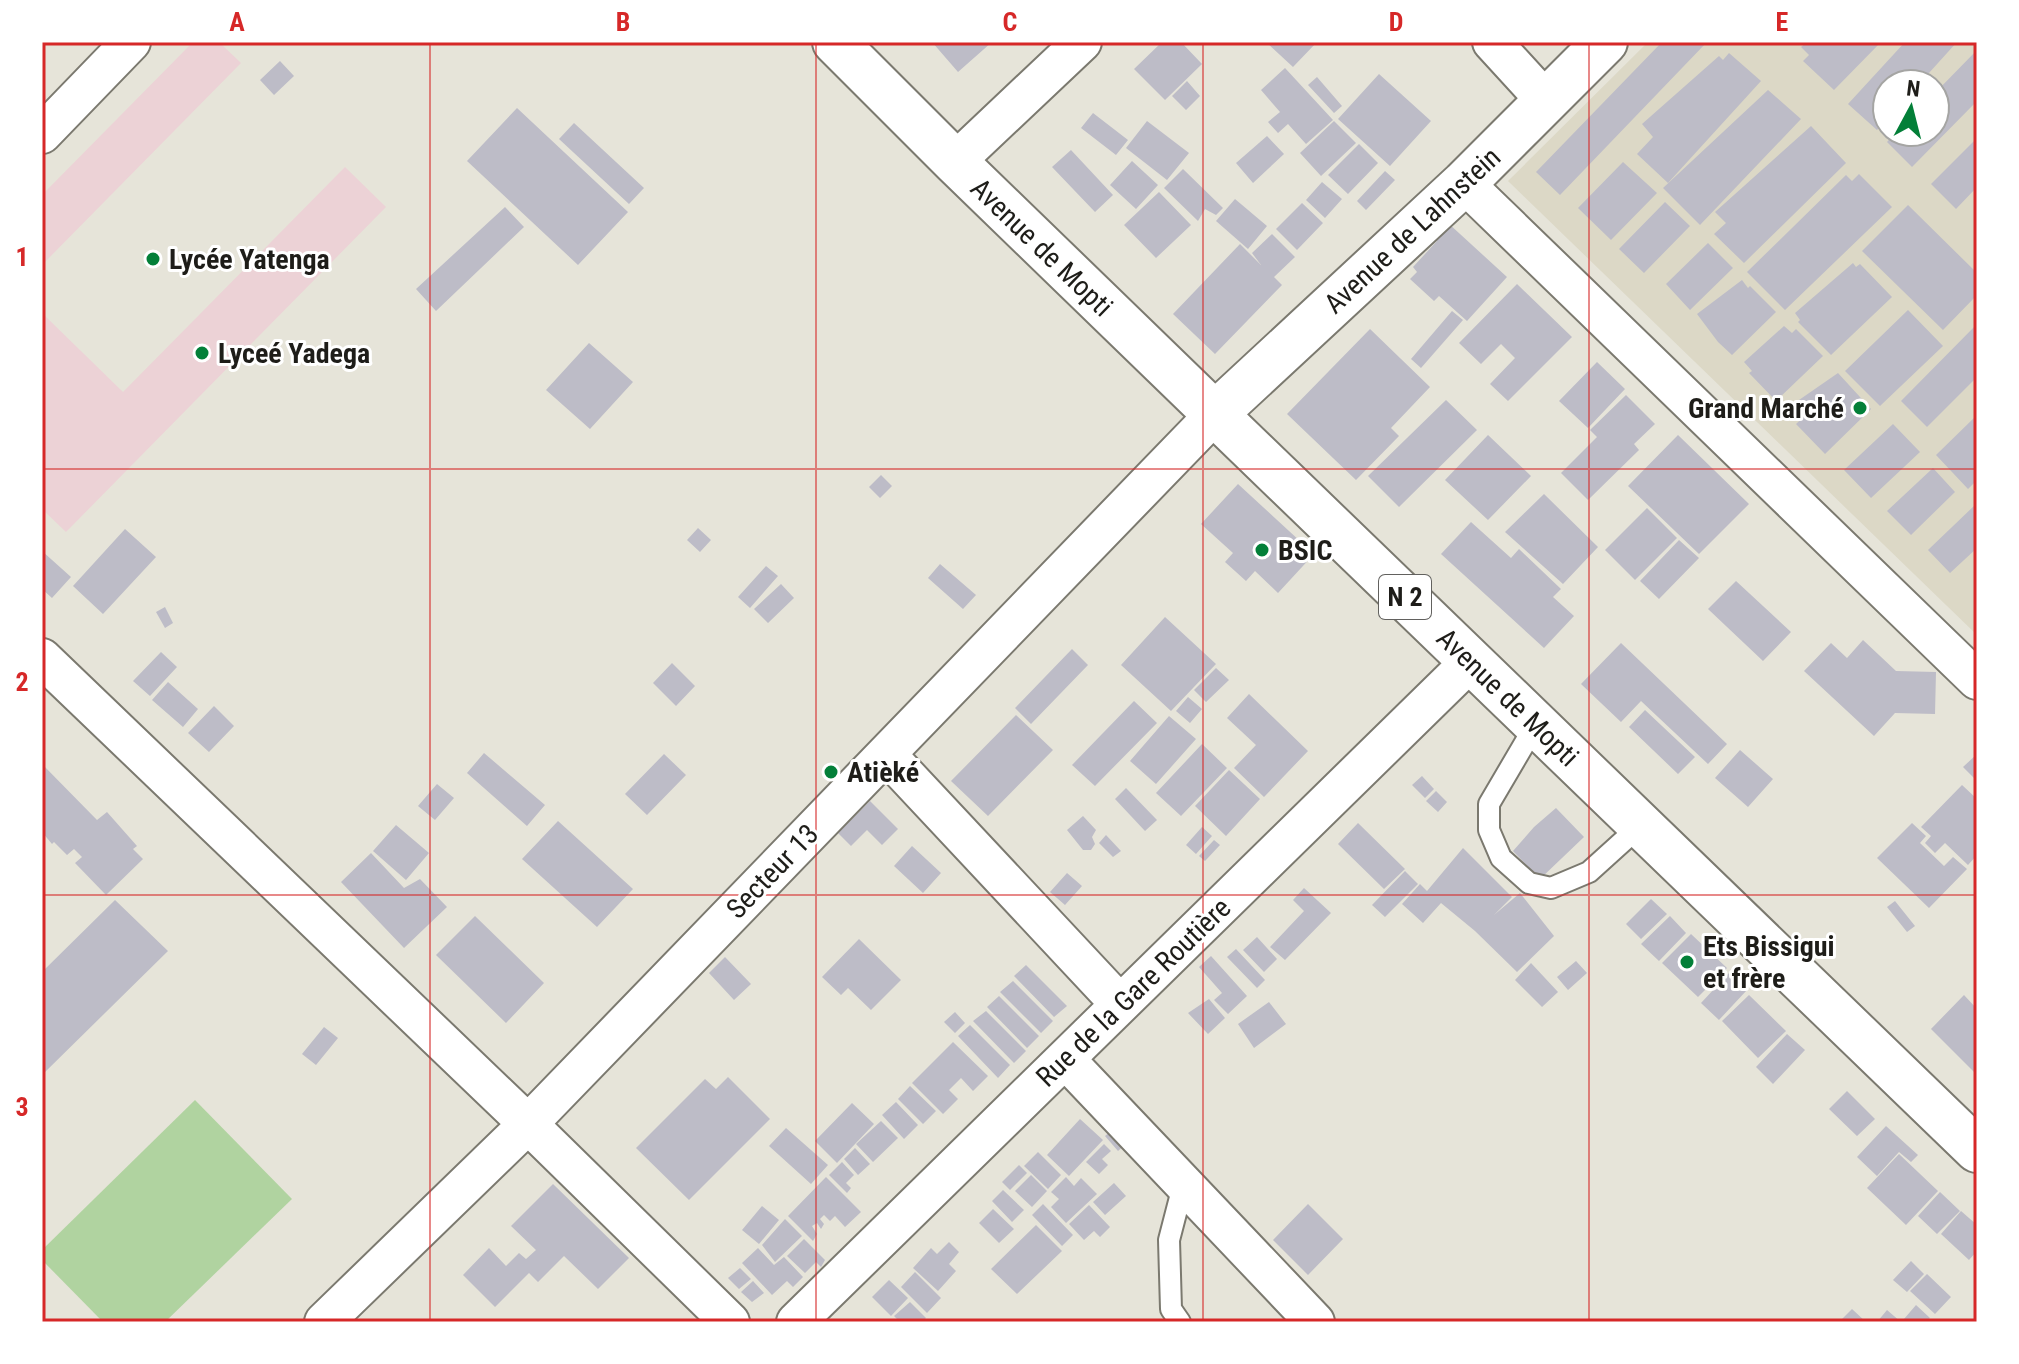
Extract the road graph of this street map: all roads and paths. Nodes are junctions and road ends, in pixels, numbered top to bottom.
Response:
1 (131, 42) edge
2 (835, 42) edge
3 (1082, 42) edge
4 (1492, 42) edge
5 (1605, 42) edge
6 (1547, 102) junction
7 (42, 134) edge
8 (955, 162) junction
9 (1464, 183) junction
10 (1215, 414) junction
11 (42, 658) edge
12 (1471, 661) junction
13 (1977, 680) edge
14 (1536, 724) junction
15 (886, 754) junction
16 (1641, 825) junction
17 (1120, 1004) junction
18 (1065, 1059) junction
19 (528, 1124) junction
20 (1977, 1150) edge
21 (1184, 1182) junction
22 (324, 1322) edge
23 (730, 1322) edge
24 (796, 1322) edge
25 (1180, 1322) edge
26 (1315, 1322) edge

1 - 7 street
2 - 8 main road, Avenue de Mopti / N 2
3 - 8 street
4 - 6 street
5 - 6 main road, Avenue de Lahnstein
6 - 9 main road, Avenue de Lahnstein
8 - 10 main road, Avenue de Mopti / N 2
9 - 10 main road, Avenue de Lahnstein
9 - 13 street
10 - 12 main road, Avenue de Mopti / N 2
10 - 15 street, Secteur 13
11 - 19 street
12 - 14 main road, Avenue de Mopti / N 2
12 - 17 street, Rue de la Gare Routière
14 - 16 main road, Avenue de Mopti / N 2
14 - 16 lane
15 - 17 street
15 - 19 street, Secteur 13
16 - 20 main road, Avenue de Mopti / N 2
17 - 18 street, Rue de la Gare Routière
18 - 21 street
18 - 24 street, Rue de la Gare Routière
19 - 22 street, Secteur 13
19 - 23 street
21 - 25 lane
21 - 26 street

